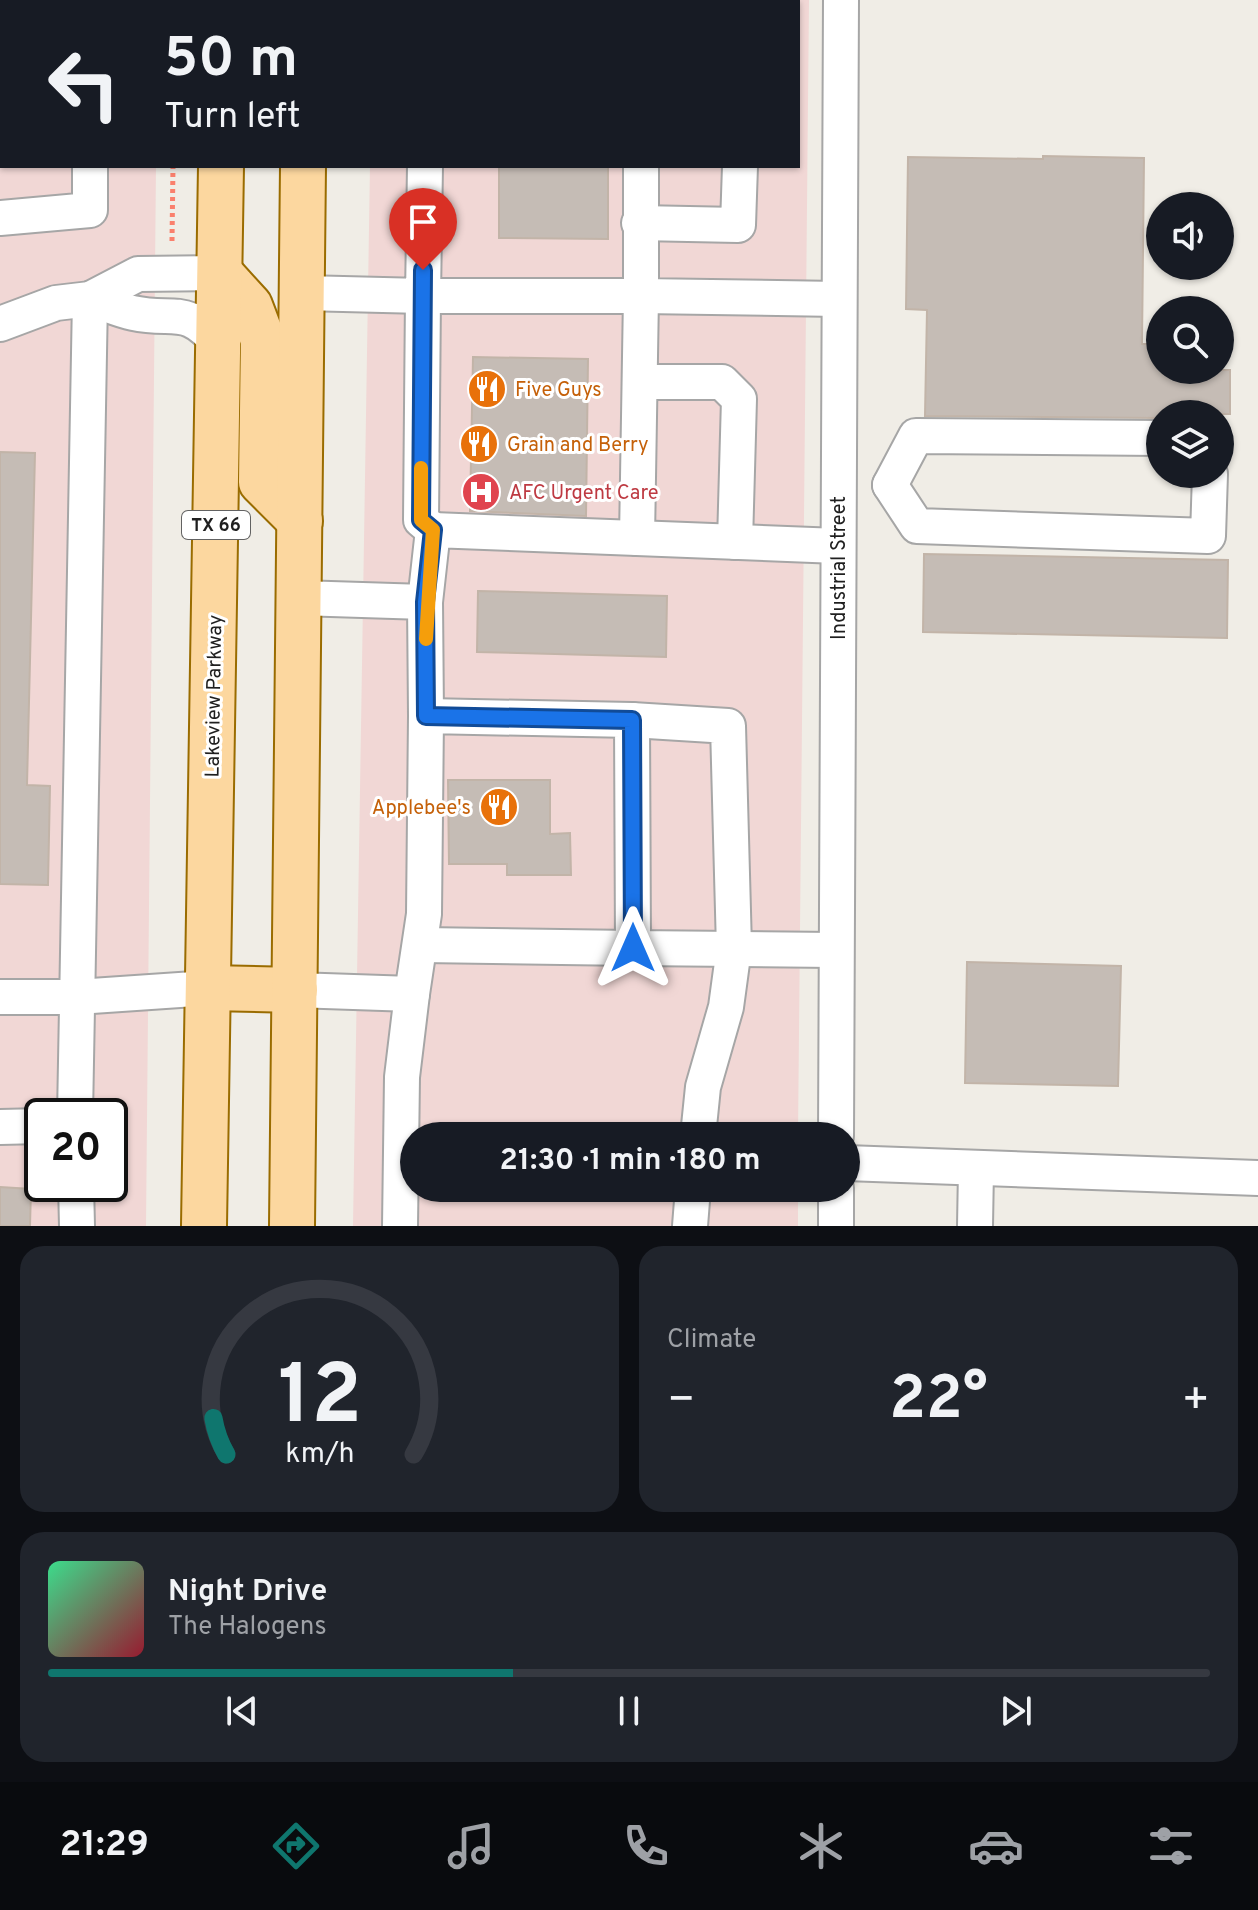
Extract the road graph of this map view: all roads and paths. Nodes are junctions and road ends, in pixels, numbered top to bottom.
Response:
1 (841, 0) edge
2 (90, 168) edge
3 (173, 168) edge
4 (221, 168) edge
5 (303, 168) edge
6 (425, 168) edge
7 (641, 168) edge
8 (740, 168) edge
9 (0, 218) edge
10 (639, 223) junction
11 (172, 251) dead end
12 (220, 273) junction
13 (303, 293) junction
14 (423, 296) junction
15 (641, 296) junction
16 (90, 299) junction
17 (839, 299) junction
18 (0, 316) edge
19 (0, 324) edge
20 (219, 344) junction
21 (640, 382) junction
22 (1146, 438) edge
23 (890, 485) junction
24 (839, 486) junction
25 (1210, 488) edge
26 (300, 521) junction
27 (433, 530) junction
28 (637, 538) junction
29 (735, 542) junction
30 (838, 546) junction
31 (299, 598) junction
32 (425, 602) junction
33 (426, 716) junction
34 (632, 720) junction
35 (422, 945) junction
36 (633, 948) junction
37 (734, 948) junction
38 (835, 950) junction
39 (209, 988) junction
40 (295, 990) junction
41 (412, 994) junction
42 (0, 997) edge
43 (77, 997) junction
44 (75, 1098) edge
45 (699, 1122) edge
46 (836, 1122) edge
47 (24, 1126) edge
48 (0, 1127) edge
49 (860, 1164) edge
50 (976, 1169) junction
51 (1258, 1178) edge
52 (76, 1202) edge
53 (692, 1202) edge
54 (836, 1202) edge
55 (77, 1226) edge
56 (204, 1226) edge
57 (292, 1226) edge
58 (400, 1226) edge
59 (690, 1226) edge
60 (836, 1226) edge
61 (975, 1226) edge

1 - 17 street, Industrial Street
2 - 9 street
3 - 11 path
4 - 12 main road, Lakeview Parkway / TX 66
5 - 13 main road
6 - 14 street
7 - 10 street
8 - 10 street
10 - 15 street
12 - 16 street
12 - 20 main road, Lakeview Parkway / TX 66
12 - 26 main road
13 - 14 street
13 - 26 main road
14 - 15 street
14 - 27 street
15 - 17 street
15 - 21 street
16 - 19 street
16 - 20 street
16 - 43 street
17 - 24 street, Industrial Street
18 - 19 street
20 - 39 main road, Lakeview Parkway / TX 66
21 - 28 street
21 - 29 street
22 - 23 street
23 - 24 street
23 - 25 street
24 - 30 street, Industrial Street
26 - 31 main road
27 - 28 street
27 - 32 street
28 - 29 street
29 - 30 street
30 - 38 street, Industrial Street
31 - 32 street
31 - 40 main road
32 - 33 street
33 - 34 street
33 - 35 street
34 - 36 street
34 - 37 street
35 - 36 street
35 - 41 street
36 - 37 street
37 - 38 street
37 - 45 street
38 - 46 street, Industrial Street
39 - 40 main road
39 - 43 street
39 - 56 main road, Lakeview Parkway / TX 66
40 - 41 street
40 - 57 main road
41 - 58 street
42 - 43 street
43 - 44 street
47 - 48 street
49 - 50 street
50 - 51 street
50 - 61 street
52 - 55 street
53 - 59 street
54 - 60 street

